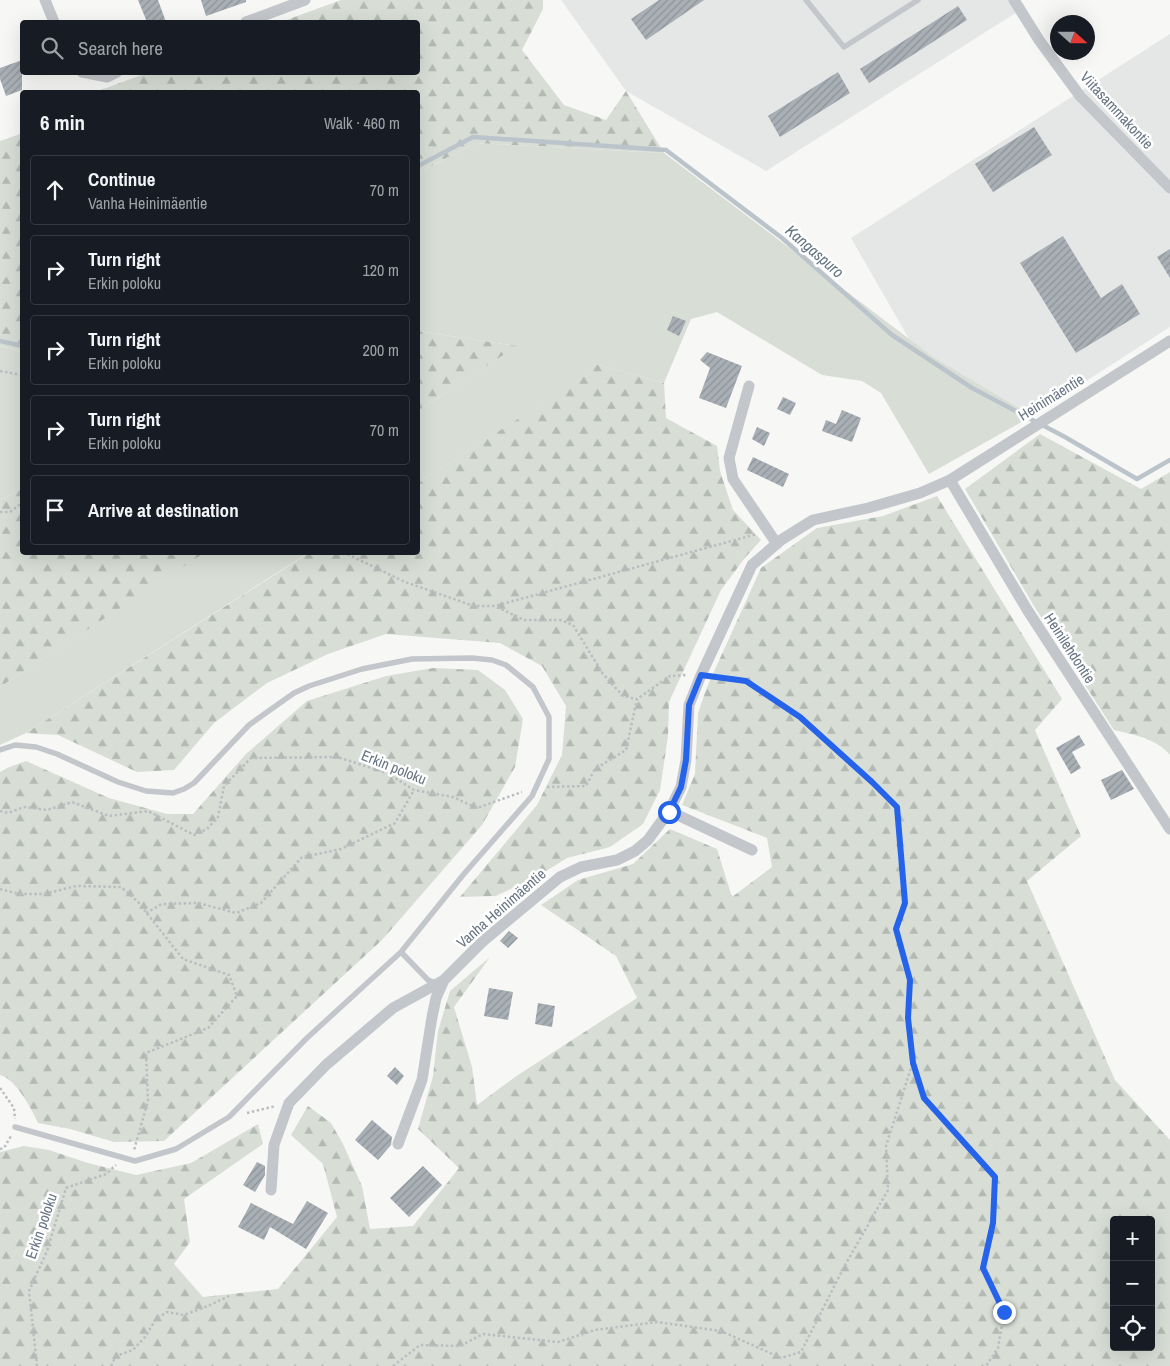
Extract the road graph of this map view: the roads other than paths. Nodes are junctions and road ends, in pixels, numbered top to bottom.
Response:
1 (45, 0) edge
2 (305, 0) edge
3 (806, 0) edge
4 (918, 0) edge
5 (1014, 0) edge
6 (53, 20) edge
7 (251, 20) edge
8 (97, 75) edge
9 (111, 75) edge
10 (1170, 188) edge
11 (1170, 341) edge
12 (749, 386) dead end
13 (950, 480) junction
14 (777, 544) junction
15 (0, 750) edge
16 (669, 812) junction
17 (1170, 829) edge
18 (752, 850) dead end
19 (402, 952) junction
20 (441, 982) junction
21 (16, 1127) dead end
22 (398, 1144) dead end
23 (272, 1190) dead end

1 - 6 street
2 - 7 street
3 - 4 lane
5 - 10 street, Viitasammakontie
8 - 9 street
11 - 13 street, Heinimäentie
12 - 14 street
13 - 14 street, Vanha Heinimäentie
13 - 17 street, Heinilehdontie
14 - 16 street, Vanha Heinimäentie
15 - 19 lane
16 - 18 street
16 - 20 street, Vanha Heinimäentie
19 - 20 lane
19 - 21 lane
20 - 22 street
20 - 23 street, Vanha Heinimäentie

